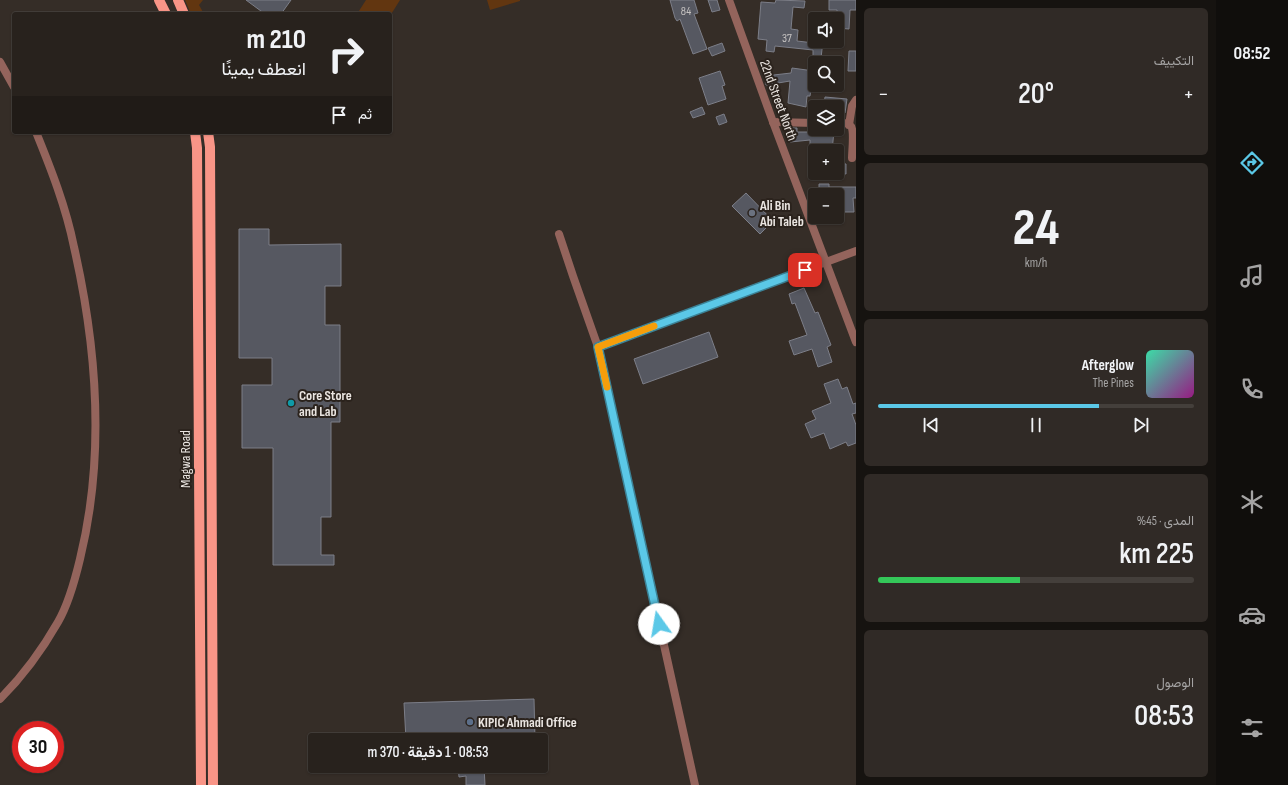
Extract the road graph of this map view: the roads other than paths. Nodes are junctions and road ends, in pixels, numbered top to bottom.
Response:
1 (159, 0) edge
2 (178, 0) edge
3 (729, 0) edge
4 (165, 12) edge
5 (183, 12) edge
6 (0, 62) edge
7 (12, 83) edge
8 (856, 100) edge
9 (773, 122) junction
10 (808, 123) edge
11 (844, 124) edge
12 (849, 124) junction
13 (37, 134) edge
14 (196, 134) edge
15 (208, 134) edge
16 (852, 158) dead end
17 (559, 234) dead end
18 (856, 251) edge
19 (826, 262) junction
20 (856, 342) edge
21 (598, 347) junction
22 (0, 699) edge
23 (201, 785) edge
24 (213, 785) edge
25 (695, 785) edge

1 - 4 main road
2 - 5 main road
3 - 9 street, 22nd Street North
6 - 7 street
8 - 12 street
9 - 10 street
9 - 19 street, 22nd Street North
11 - 12 street
12 - 16 street
13 - 22 street
14 - 23 main road, Magwa Road
15 - 24 main road, Magwa Road
17 - 21 street
18 - 19 street
19 - 20 street, 22nd Street North
19 - 21 street
21 - 25 street

